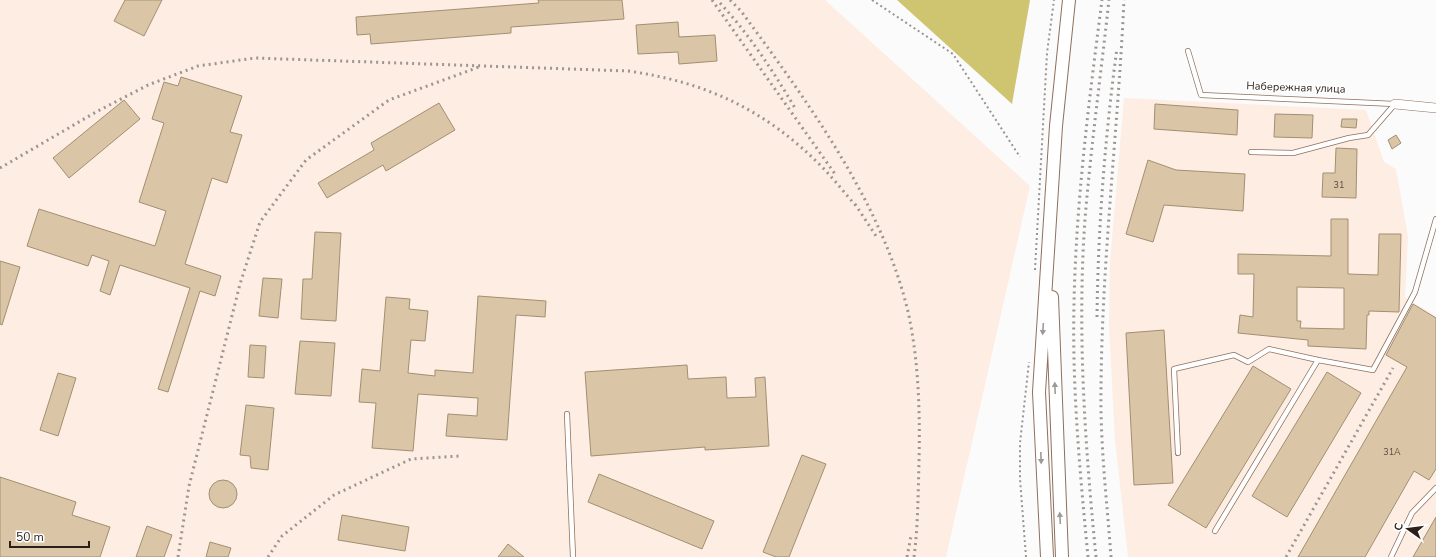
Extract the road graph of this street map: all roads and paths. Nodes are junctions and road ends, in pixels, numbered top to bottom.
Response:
1 (872, 0) edge
2 (1069, 0) edge
3 (1188, 51) dead end
4 (1395, 104) junction
5 (1436, 108) edge
6 (1251, 152) dead end
7 (1020, 157) dead end
8 (1436, 219) edge
9 (1050, 220) junction
10 (1318, 360) junction
11 (567, 414) dead end
12 (1178, 453) dead end
13 (1436, 488) edge
14 (1215, 531) dead end
15 (573, 557) edge
16 (1047, 557) edge
17 (1062, 557) edge
18 (1391, 557) edge

1 - 7 path
2 - 9 main road
3 - 4 lane, Набережная улица
4 - 5 street, Набережная улица
4 - 6 lane
8 - 10 lane
9 -> 16 main road
17 -> 9 main road
10 - 12 lane
10 - 14 lane
11 - 15 lane
13 - 18 lane

